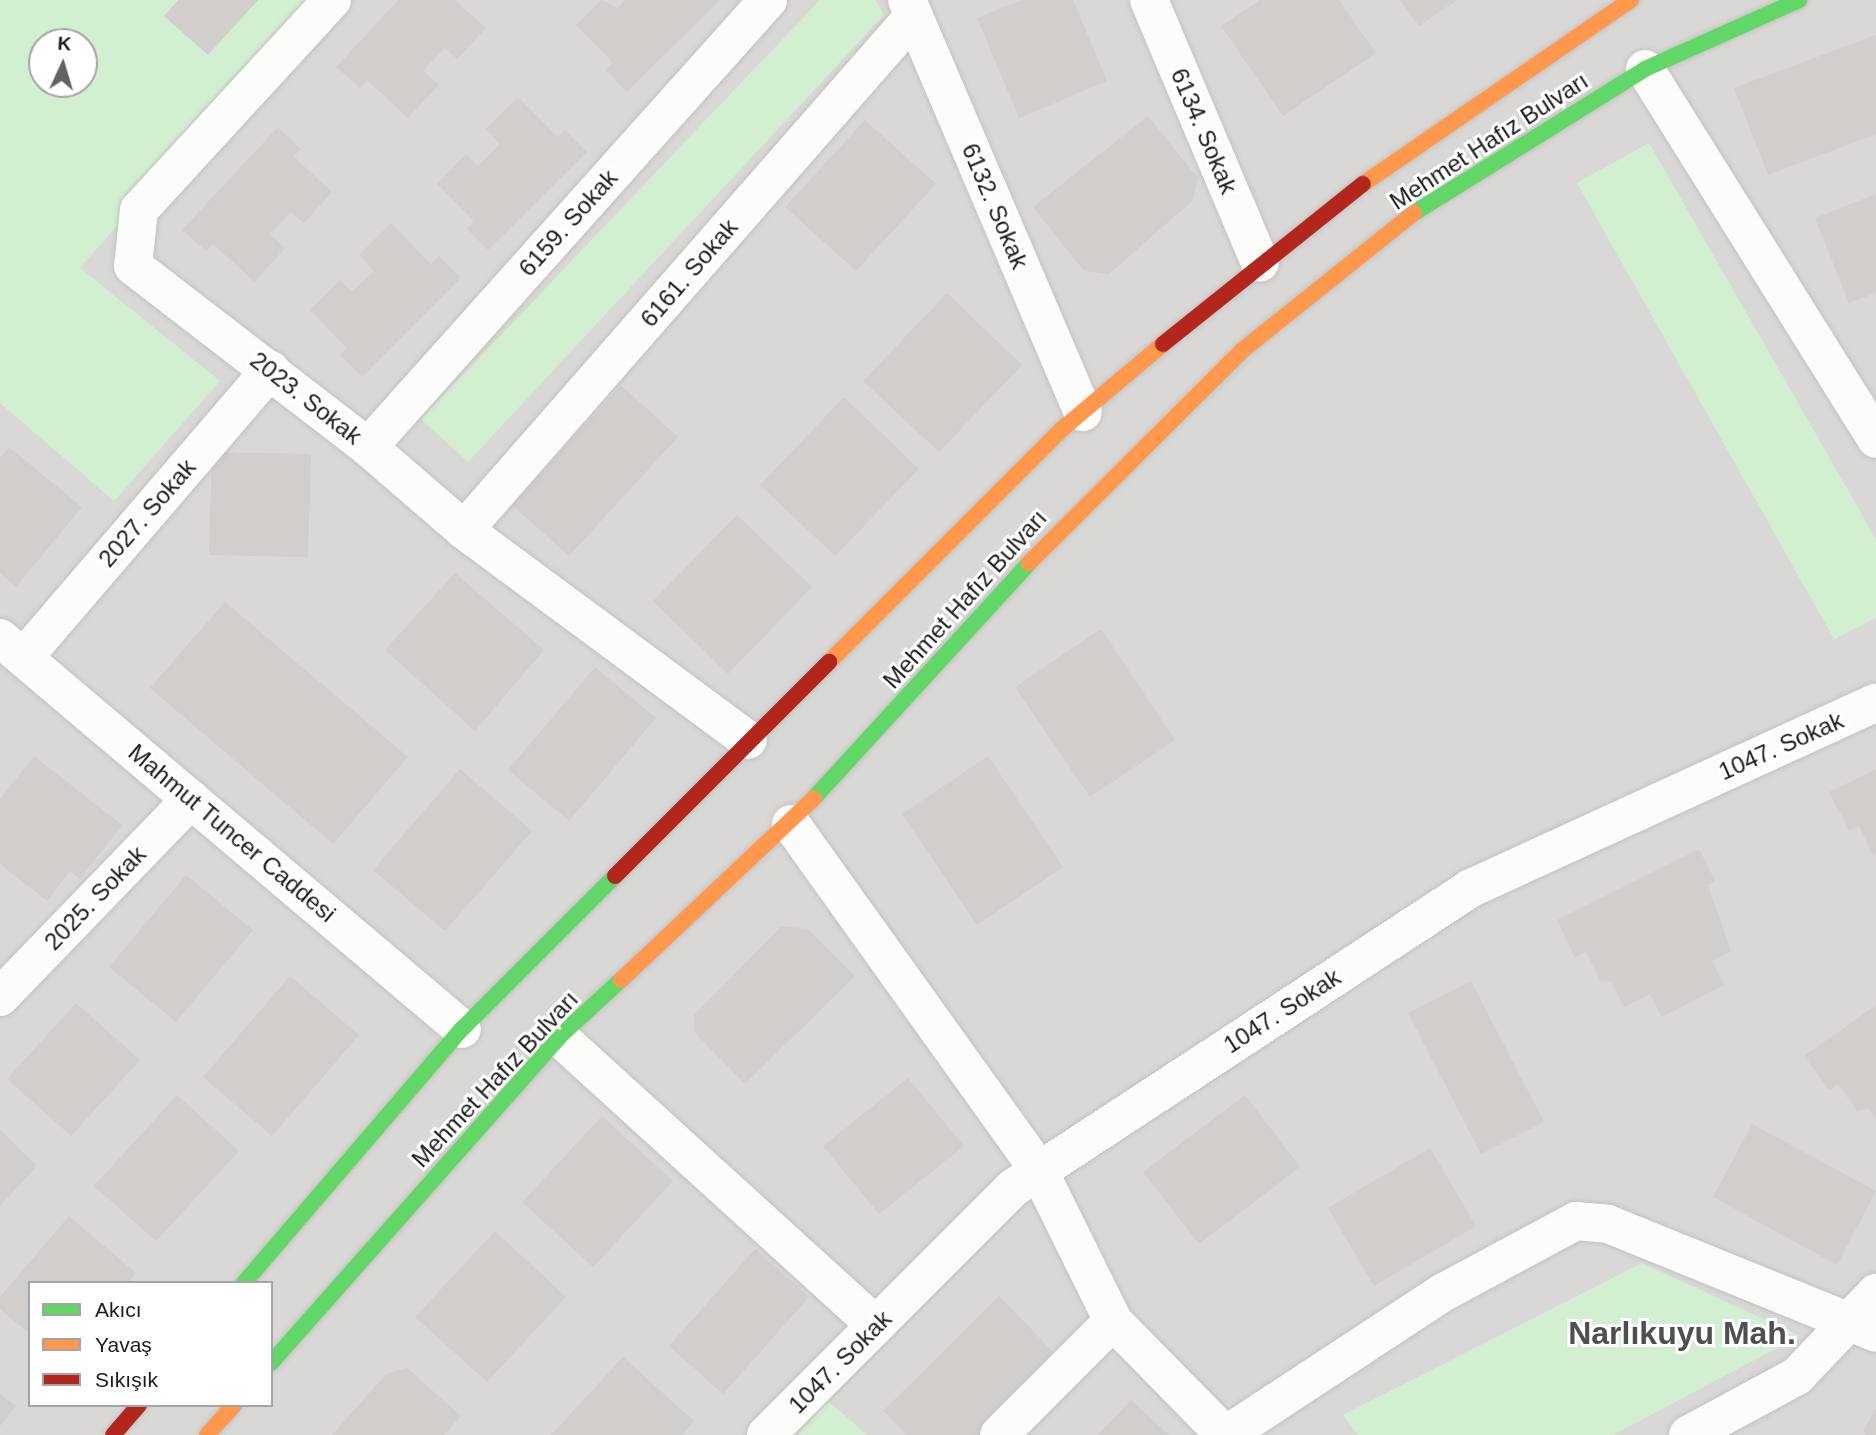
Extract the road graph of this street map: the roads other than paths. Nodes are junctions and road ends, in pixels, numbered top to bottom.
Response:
1 (332, 0) edge
2 (768, 0) edge
3 (1149, 0) edge
4 (1631, 0) edge
5 (1799, 0) edge
6 (911, 8) edge
7 (1645, 69) junction
8 (1260, 263) junction
9 (270, 370) junction
10 (1083, 412) junction
11 (1876, 439) edge
12 (368, 447) junction
13 (464, 530) junction
14 (13, 647) edge
15 (1876, 703) edge
16 (748, 740) junction
17 (191, 799) junction
18 (791, 824) junction
19 (0, 997) edge
20 (463, 1029) junction
21 (559, 1037) junction
22 (1039, 1171) junction
23 (246, 1281) edge
24 (1876, 1293) edge
25 (1113, 1321) junction
26 (876, 1325) junction
27 (1863, 1327) edge
28 (273, 1361) edge
29 (137, 1407) edge
30 (231, 1407) edge
31 (113, 1435) edge
32 (207, 1435) edge
33 (766, 1435) edge
34 (999, 1435) edge
35 (1225, 1435) edge
36 (1688, 1435) edge

1 - 9 street, 2023. Sokak
2 - 12 street, 6159. Sokak
3 - 8 street, 6134. Sokak
4 - 8 main road, Mehmet Hafız Bulvarı
5 - 7 main road, Mehmet Hafız Bulvarı
6 - 10 street, 6132. Sokak
6 - 13 street, 6161. Sokak
7 - 11 street
7 - 18 main road, Mehmet Hafız Bulvarı
8 - 10 main road, Mehmet Hafız Bulvarı
9 - 12 street, 2023. Sokak
9 - 14 street, 2027. Sokak
10 - 16 main road, Mehmet Hafız Bulvarı
12 - 13 street, 2023. Sokak
13 - 16 street, 2023. Sokak
14 - 17 street, Mahmut Tuncer Caddesi
15 - 22 street, 1047. Sokak
16 - 20 main road, Mehmet Hafız Bulvarı
17 - 19 street, 2025. Sokak
17 - 20 street, Mahmut Tuncer Caddesi
18 - 21 main road, Mehmet Hafız Bulvarı
18 - 22 street
20 - 23 main road, Mehmet Hafız Bulvarı
21 - 26 street
21 - 28 main road, Mehmet Hafız Bulvarı
22 - 25 street
22 - 26 street, 1047. Sokak
24 - 27 street
25 - 34 street
25 - 35 street
26 - 33 street, 1047. Sokak
27 - 35 street
27 - 36 street
29 - 31 main road
30 - 32 main road

